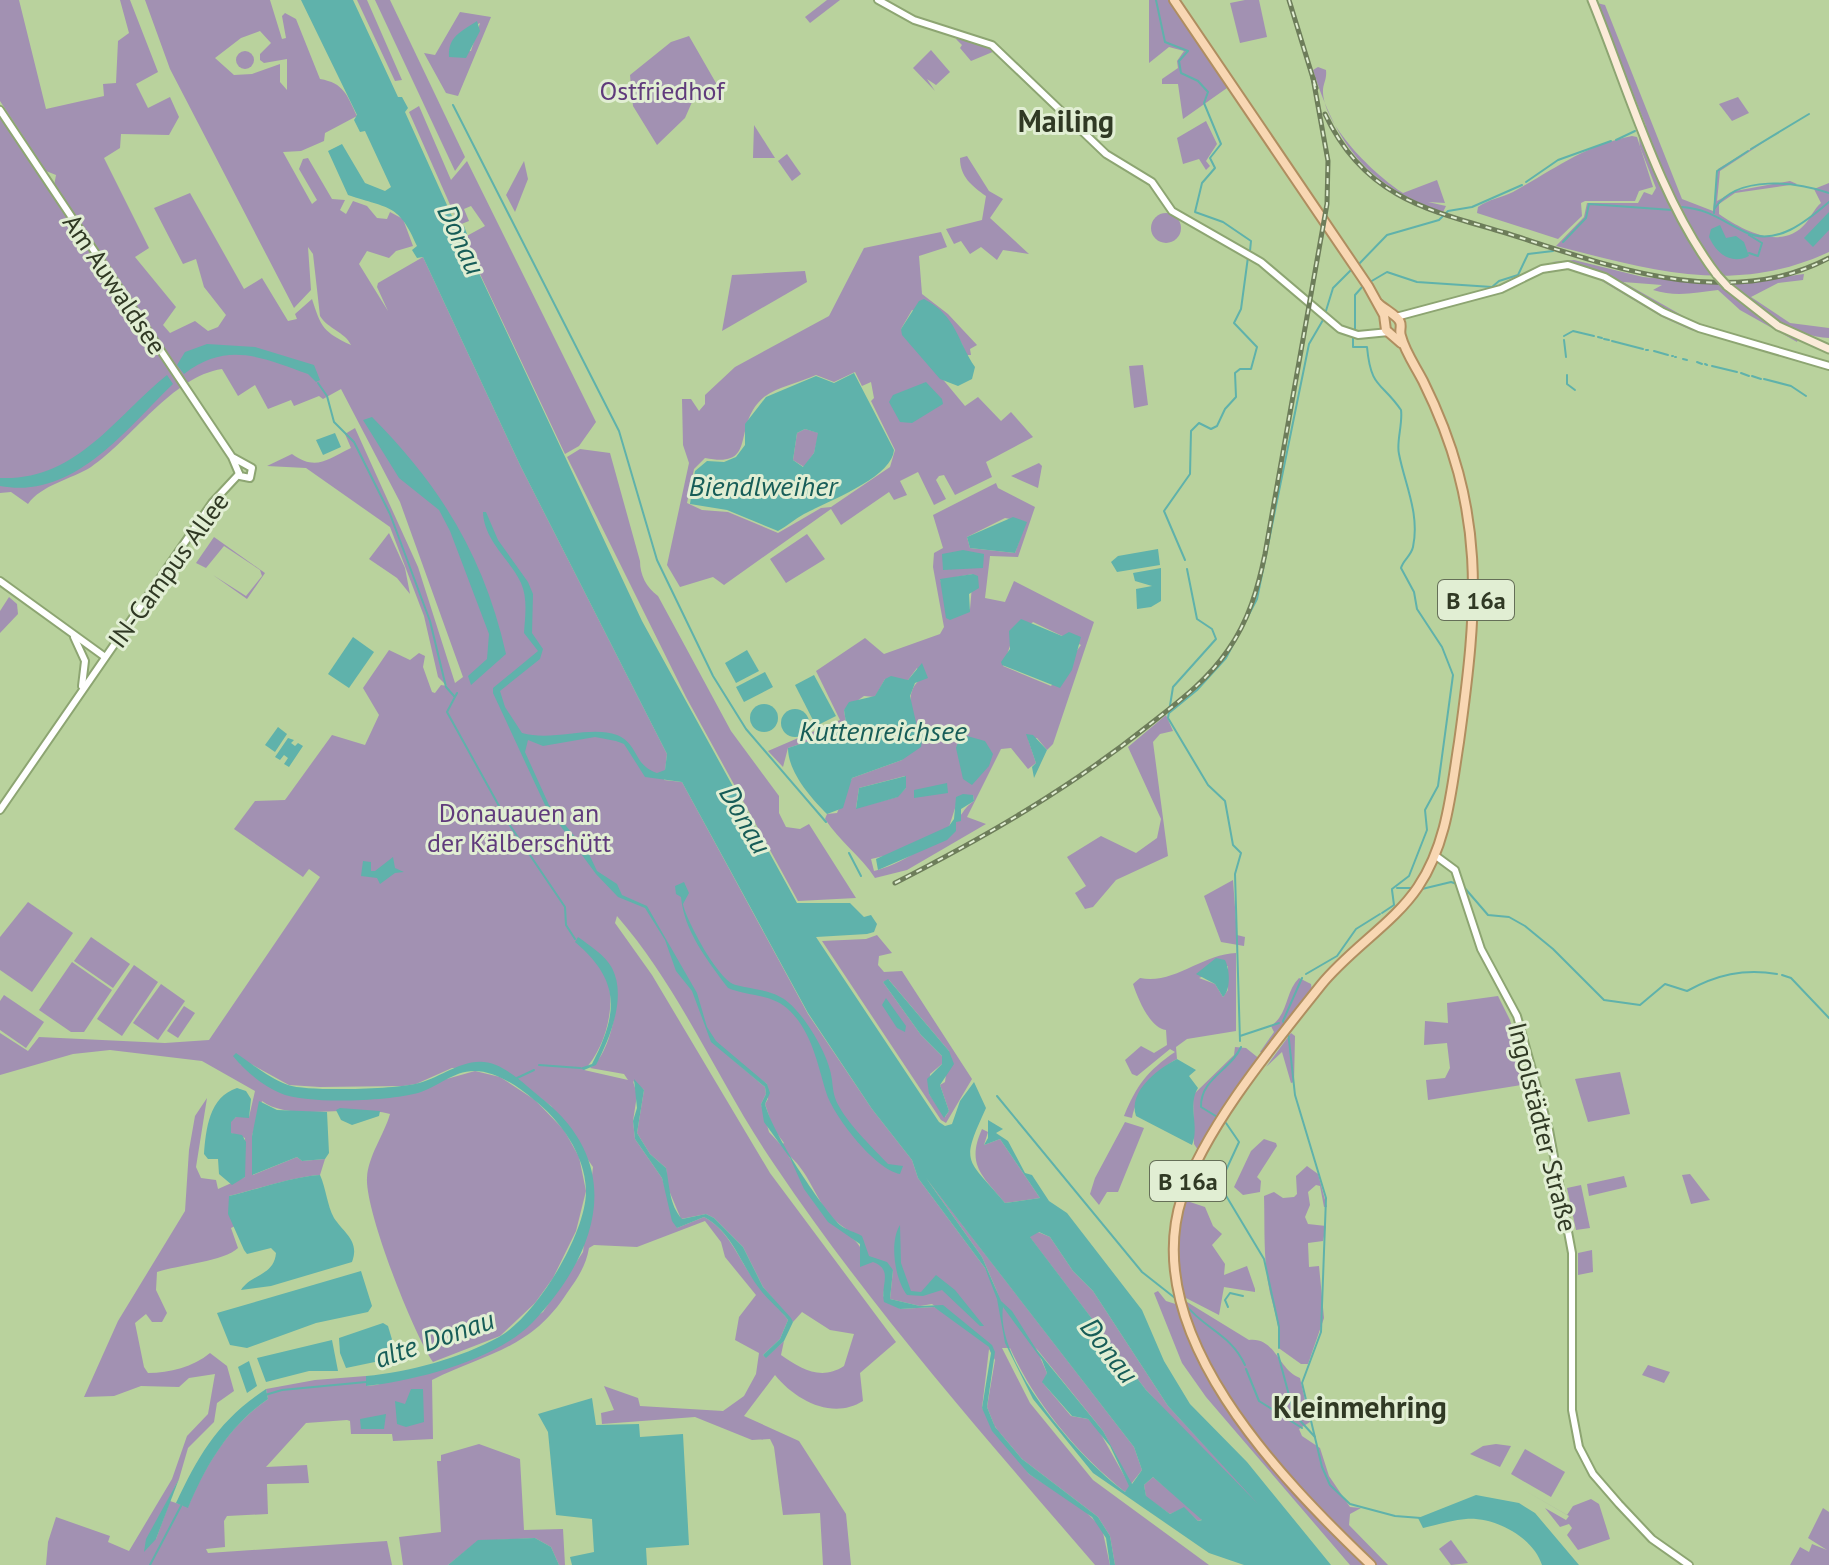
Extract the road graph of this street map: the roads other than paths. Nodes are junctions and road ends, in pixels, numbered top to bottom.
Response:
1 (878, 0) edge
2 (1174, 0) edge
3 (1592, 0) edge
4 (0, 110) edge
5 (1392, 325) junction
6 (1829, 347) edge
7 (1829, 366) edge
8 (241, 472) joint
9 (0, 581) edge
10 (72, 634) junction
11 (105, 657) junction
12 (80, 694) junction
13 (0, 810) edge
14 (1436, 856) junction
15 (1447, 862) junction
16 (1428, 871) junction
17 (1371, 1565) edge
18 (1689, 1565) edge

1 - 5 street
2 - 5 main road, B 16a
3 - 6 main road, bridge
4 - 8 street, Am Auwaldsee
5 - 7 street
5 - 14 main road, B 16a
8 - 11 street, IN-Campus Allee
9 - 10 street
10 - 11 street
10 - 12 street
11 - 12 street, IN-Campus Allee
12 - 13 street, IN-Campus Allee
14 - 15 street, Ingolstädter Straße
14 - 16 main road, B 16a
15 - 16 street
15 - 18 street, Ingolstädter Straße
16 - 17 main road, B 16a

